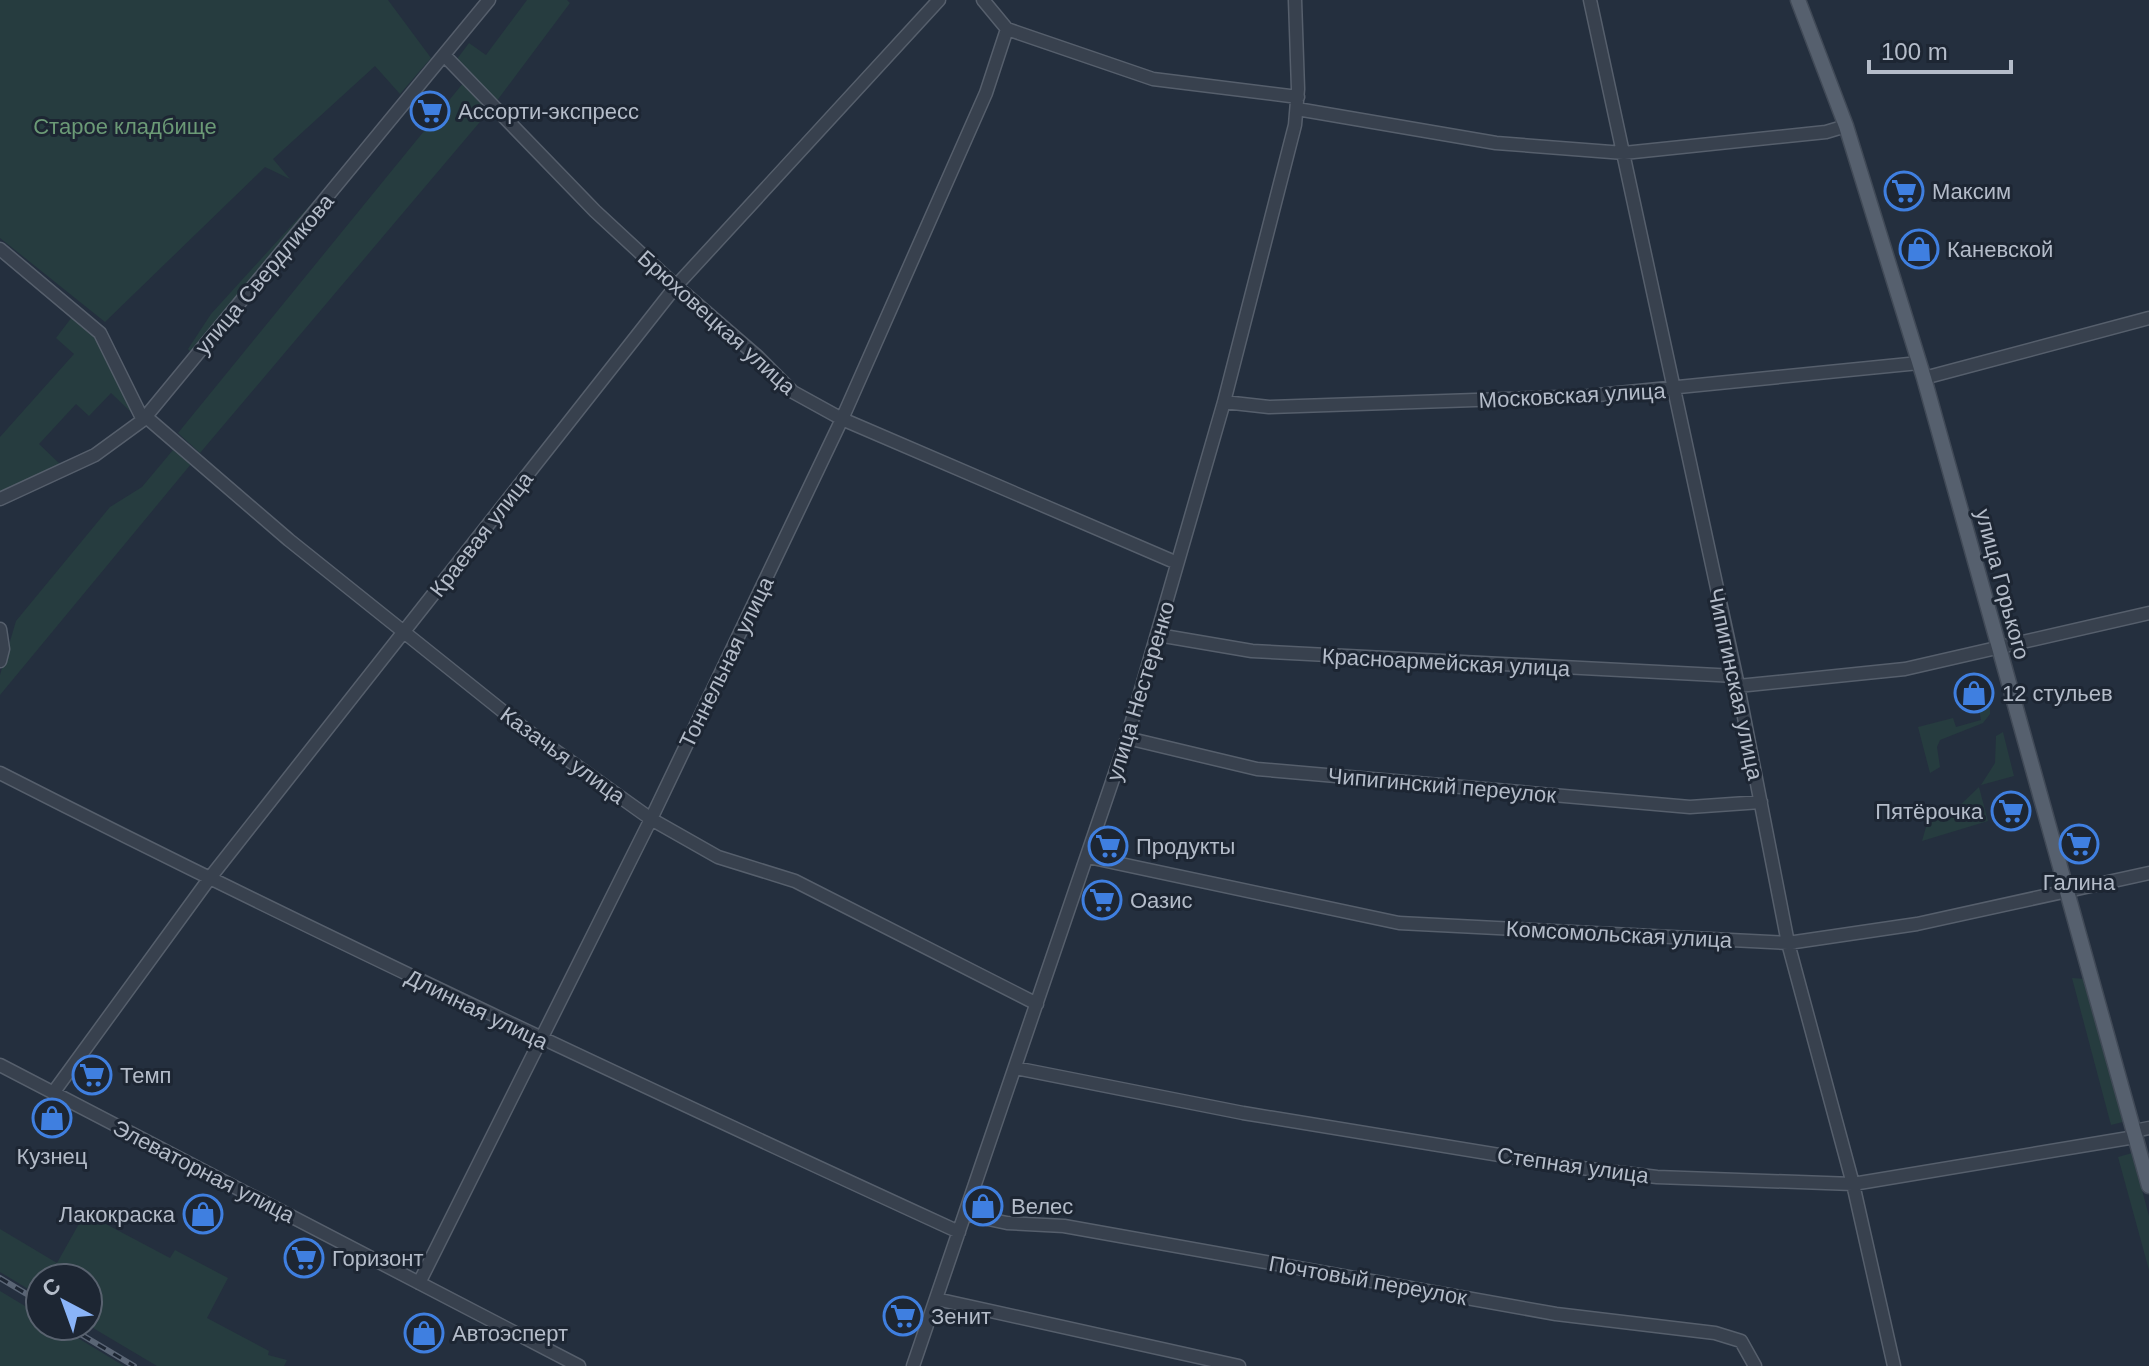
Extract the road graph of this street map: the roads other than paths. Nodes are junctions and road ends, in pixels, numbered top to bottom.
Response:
1 (489, 0) edge
2 (939, 0) edge
3 (983, 0) edge
4 (1295, 0) edge
5 (1590, 0) edge
6 (1798, 0) edge
7 (1007, 29) junction
8 (445, 56) junction
9 (1298, 103) junction
10 (1846, 126) junction
11 (1624, 153) junction
12 (0, 249) edge
13 (676, 286) junction
14 (2149, 318) edge
15 (1919, 363) junction
16 (1924, 378) junction
17 (1672, 390) junction
18 (1224, 402) junction
19 (144, 418) junction
20 (842, 419) junction
21 (0, 499) edge
22 (1177, 563) junction
23 (2149, 613) edge
24 (0, 629) edge
25 (404, 632) junction
26 (1158, 635) junction
27 (1999, 650) junction
28 (0, 661) edge
29 (1737, 681) junction
30 (1127, 738) junction
31 (0, 773) edge
32 (1761, 802) junction
33 (651, 819) junction
34 (1088, 857) junction
35 (2149, 873) edge
36 (209, 879) junction
37 (2067, 892) junction
38 (1788, 943) junction
39 (1037, 1004) junction
40 (542, 1040) junction
41 (0, 1065) edge
42 (1015, 1068) junction
43 (53, 1093) junction
44 (2149, 1128) edge
45 (2134, 1134) junction
46 (1853, 1184) junction
47 (2149, 1186) edge
48 (965, 1214) junction
49 (959, 1232) junction
50 (419, 1283) junction
51 (936, 1299) junction
52 (579, 1366) edge
53 (913, 1366) edge
54 (1239, 1366) edge
55 (1755, 1366) edge
56 (1894, 1366) edge

1 - 8 street, улица Свердликова
2 - 13 street, Краевая улица
3 - 7 street
4 - 9 street, улица Нестеренко
5 - 11 street, Чипигинская улица
6 - 10 main road, улица Горького
7 - 9 street
7 - 20 street, Тоннельная улица
8 - 13 street, Брюховецкая улица
8 - 19 street, улица Свердликова
9 - 11 street
9 - 18 street, улица Нестеренко
10 - 11 street
10 - 15 main road, улица Горького
11 - 17 street, Чипигинская улица
12 - 19 street
13 - 20 street, Брюховецкая улица
13 - 25 street, Краевая улица
14 - 16 street
15 - 16 main road, улица Горького
15 - 17 street, Московская улица
16 - 27 main road, улица Горького
17 - 18 street, Московская улица
17 - 29 street, Чипигинская улица
18 - 22 street, улица Нестеренко
19 - 21 street, улица Свердликова
19 - 25 street, Казачья улица
20 - 22 street, Брюховецкая улица
20 - 33 street, Тоннельная улица
22 - 26 street, улица Нестеренко
23 - 27 street, Красноармейская улица
24 - 28 street
25 - 33 street, Казачья улица
25 - 36 street, Краевая улица
26 - 29 street, Красноармейская улица
26 - 30 street, улица Нестеренко
27 - 29 street, Красноармейская улица
27 - 37 main road, улица Горького
29 - 32 street, Чипигинская улица
30 - 32 street, Чипигинский переулок
30 - 34 street, улица Нестеренко
31 - 36 street, Длинная улица
32 - 38 street, Чипигинская улица
33 - 39 street, Казачья улица
33 - 40 street, Тоннельная улица
34 - 38 street, Комсомольская улица
34 - 39 street, улица Нестеренко
35 - 37 street, Комсомольская улица
36 - 40 street, Длинная улица
36 - 43 street, Краевая улица
37 - 38 street, Комсомольская улица
37 - 45 main road, улица Горького
38 - 46 street, Чипигинская улица
39 - 42 street, улица Нестеренко
40 - 49 street, Длинная улица
40 - 50 street, Тоннельная улица
41 - 43 street, Элеваторная улица
42 - 46 street, Степная улица
42 - 48 street, улица Нестеренко
43 - 50 street, Элеваторная улица
44 - 45 street, Степная улица
45 - 46 street, Степная улица
45 - 47 main road, улица Горького
46 - 56 street, Чипигинская улица
48 - 49 street, улица Нестеренко
48 - 55 street, Почтовый переулок
49 - 51 street, улица Нестеренко
50 - 52 street, Элеваторная улица
51 - 53 street, улица Нестеренко
51 - 54 street

